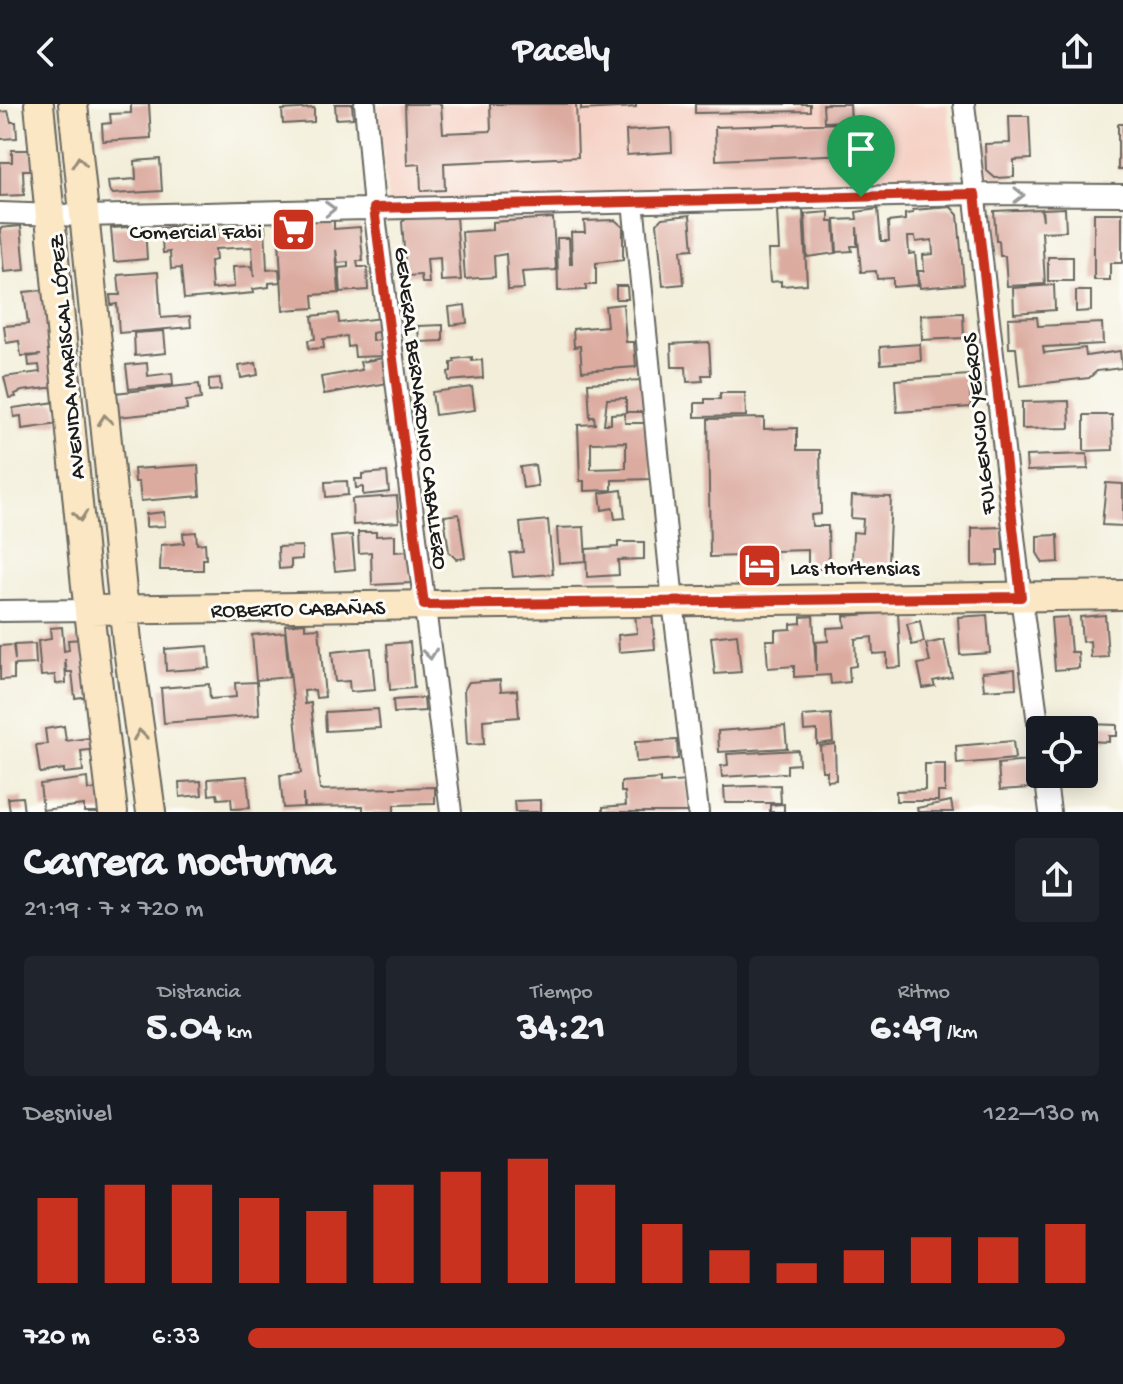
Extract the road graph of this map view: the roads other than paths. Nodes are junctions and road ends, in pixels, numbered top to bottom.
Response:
1 (39, 104) edge
2 (73, 104) edge
3 (365, 104) edge
4 (964, 104) edge
5 (975, 194) junction
6 (1123, 195) edge
7 (633, 202) junction
8 (374, 208) junction
9 (0, 213) edge
10 (51, 213) junction
11 (84, 216) junction
12 (1123, 595) edge
13 (1021, 597) junction
14 (673, 602) junction
15 (424, 605) junction
16 (124, 609) junction
17 (89, 610) junction
18 (0, 611) edge
19 (1037, 716) edge
20 (1047, 788) edge
21 (113, 812) edge
22 (151, 812) edge
23 (451, 812) edge
24 (698, 812) edge
25 (1050, 812) edge

1 - 10 main road, AVENIDA MARISCAL LÓPEZ
11 -> 2 main road, AVENIDA MARISCAL LÓPEZ
3 - 8 street, GENERAL BERNARDINO CABALLERO
4 - 5 street, FULGENCIO YEGROS
5 -> 6 street
5 - 7 street
5 - 13 street, FULGENCIO YEGROS
7 - 8 street
7 - 14 street
11 -> 8 street
8 - 15 street, GENERAL BERNARDINO CABALLERO
9 - 10 street
10 - 11 street
10 -> 17 main road, AVENIDA MARISCAL LÓPEZ
16 -> 11 main road, AVENIDA MARISCAL LÓPEZ
12 - 13 main road, ROBERTO CABAÑAS
13 - 14 main road, ROBERTO CABAÑAS
13 - 19 street, FULGENCIO YEGROS
14 - 15 main road, ROBERTO CABAÑAS
14 - 24 street
15 - 16 main road, ROBERTO CABAÑAS
15 -> 23 street, GENERAL BERNARDINO CABALLERO
16 - 17 main road, ROBERTO CABAÑAS
22 -> 16 main road, AVENIDA MARISCAL LÓPEZ
17 - 18 street, ROBERTO CABAÑAS
17 - 21 main road, AVENIDA MARISCAL LÓPEZ
20 - 25 street

